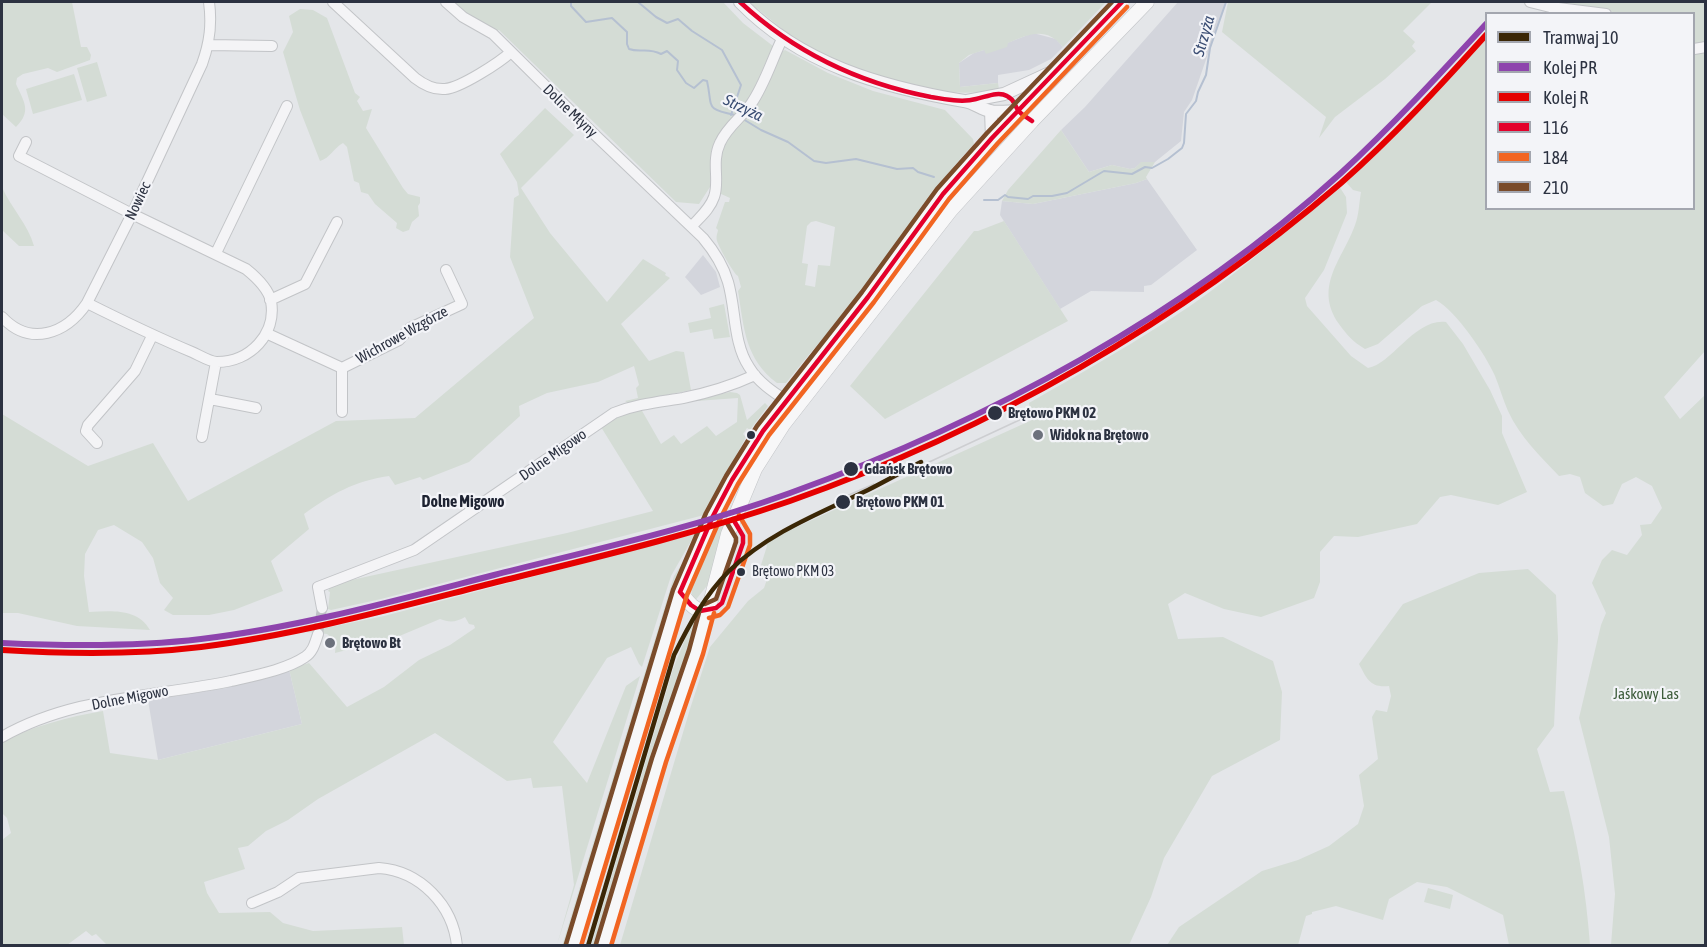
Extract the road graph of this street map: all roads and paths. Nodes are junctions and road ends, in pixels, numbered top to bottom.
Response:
1 (208, 2) edge
2 (333, 2) edge
3 (446, 2) edge
4 (740, 2) edge
5 (1122, 2) edge
6 (1147, 2) edge
7 (1530, 2) edge
8 (1590, 12) edge
9 (783, 37) junction
10 (1081, 44) junction
11 (209, 45) junction
12 (272, 46) dead end
13 (511, 52) junction
14 (1094, 57) junction
15 (1057, 69) junction
16 (1004, 94) junction
17 (967, 101) junction
18 (287, 106) dead end
19 (991, 111) junction
20 (1018, 111) junction
21 (1032, 121) junction
22 (992, 138) junction
23 (26, 142) dead end
24 (132, 214) junction
25 (338, 222) dead end
26 (692, 226) junction
27 (216, 253) junction
28 (446, 270) dead end
29 (270, 300) junction
30 (87, 303) junction
31 (2, 317) edge
32 (268, 334) junction
33 (152, 336) junction
34 (216, 362) junction
35 (342, 368) junction
36 (755, 375) junction
37 (210, 399) junction
38 (786, 401) junction
39 (256, 408) dead end
40 (342, 412) dead end
41 (202, 437) dead end
42 (97, 443) dead end
43 (680, 592) junction
44 (322, 608) tunnel mouth
45 (707, 611) junction
46 (318, 634) tunnel mouth
47 (2, 737) edge
48 (252, 903) dead end
49 (457, 945) edge
50 (573, 945) edge
51 (603, 945) edge

1 - 11 street, Nowiec
2 - 13 street
3 - 13 street, Dolne Młyny
4 - 9 street
5 - 10 main road
6 - 14 main road
7 - 8 street
9 - 17 street
9 - 26 street
10 - 14 main road
10 - 15 main road
11 - 12 street
11 - 24 street, Nowiec
13 - 26 street, Dolne Młyny
14 - 21 main road
15 - 16 street
15 - 20 main road
16 - 17 street
16 - 20 street
17 - 19 street
18 - 27 street
19 - 20 street
19 - 22 street
20 - 21 street
20 - 22 main road
21 - 45 main road
22 - 38 main road
23 - 24 street
24 - 27 street
24 - 30 street, Nowiec
25 - 29 street
26 - 36 street, Dolne Młyny
27 - 29 street
28 - 35 street, Wichrowe Wzgórze
29 - 32 street
30 - 31 street, Nowiec
30 - 33 street
32 - 34 street
32 - 35 street, Wichrowe Wzgórze
33 - 34 street
33 - 42 street
34 - 37 street
35 - 40 street, Wichrowe Wzgórze
36 - 38 street, Dolne Młyny
36 - 44 street, Dolne Migowo
37 - 39 street
37 - 41 street
38 - 43 main road
43 - 45 main road
43 - 50 main road
45 - 51 main road
46 - 47 street, Dolne Migowo
48 - 49 street

